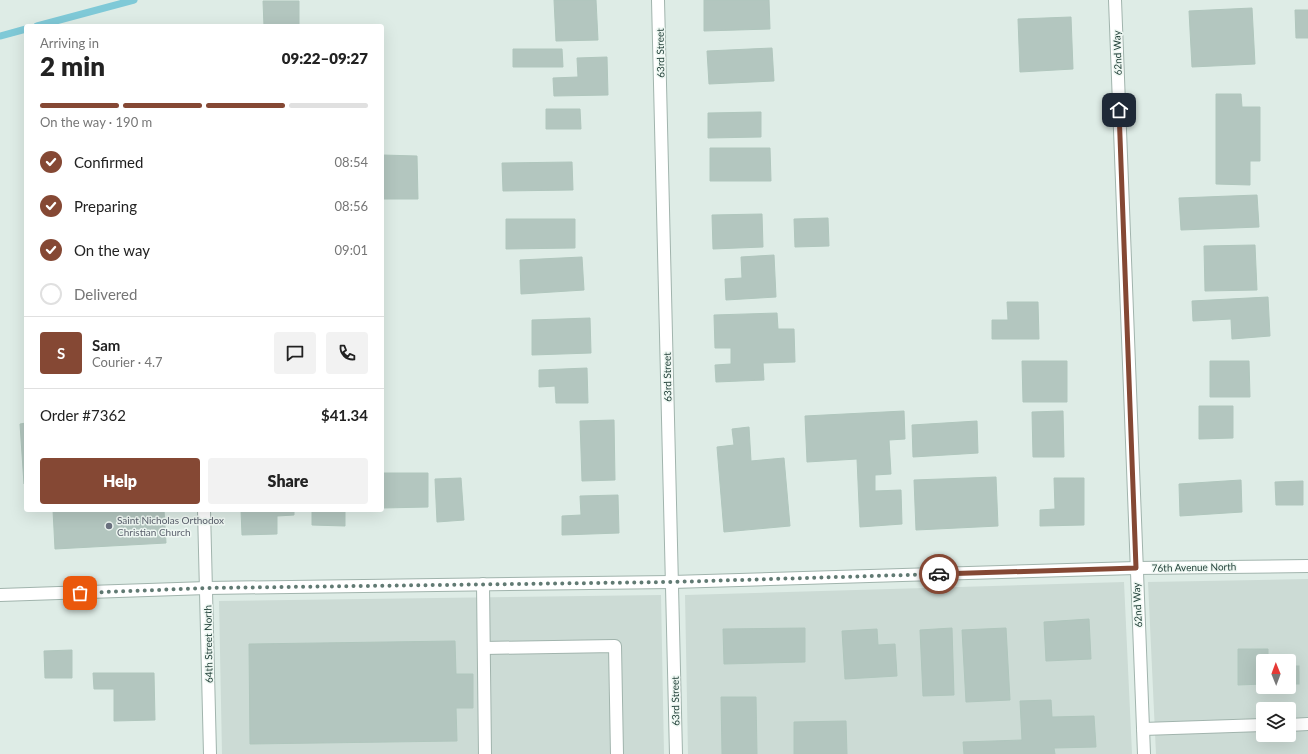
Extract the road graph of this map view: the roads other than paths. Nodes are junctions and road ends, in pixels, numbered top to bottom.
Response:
1 (658, 0) edge
2 (1115, 0) edge
3 (204, 512) edge
4 (1308, 566) edge
5 (1136, 568) junction
6 (672, 582) junction
7 (483, 584) junction
8 (207, 588) junction
9 (0, 596) edge
10 (484, 648) junction
11 (1308, 724) edge
12 (1256, 725) edge
13 (1296, 725) edge
14 (1143, 728) junction
15 (210, 754) edge
16 (486, 754) edge
17 (617, 754) edge
18 (676, 754) edge
19 (1144, 754) edge

1 - 6 street, 63rd Street
2 - 5 street, 62nd Way
3 - 8 street, 64th Street North
4 - 5 street, 76th Avenue North
5 - 6 street, 76th Avenue North
5 - 14 street, 62nd Way
6 - 7 street, 76th Avenue North
6 - 18 street, 63rd Street
7 - 8 street, 76th Avenue North
7 - 10 street
8 - 9 street, 76th Avenue North
8 - 15 street, 64th Street North
10 - 16 street
10 - 17 street
11 - 13 street
12 - 14 street
14 - 19 street, 62nd Way

